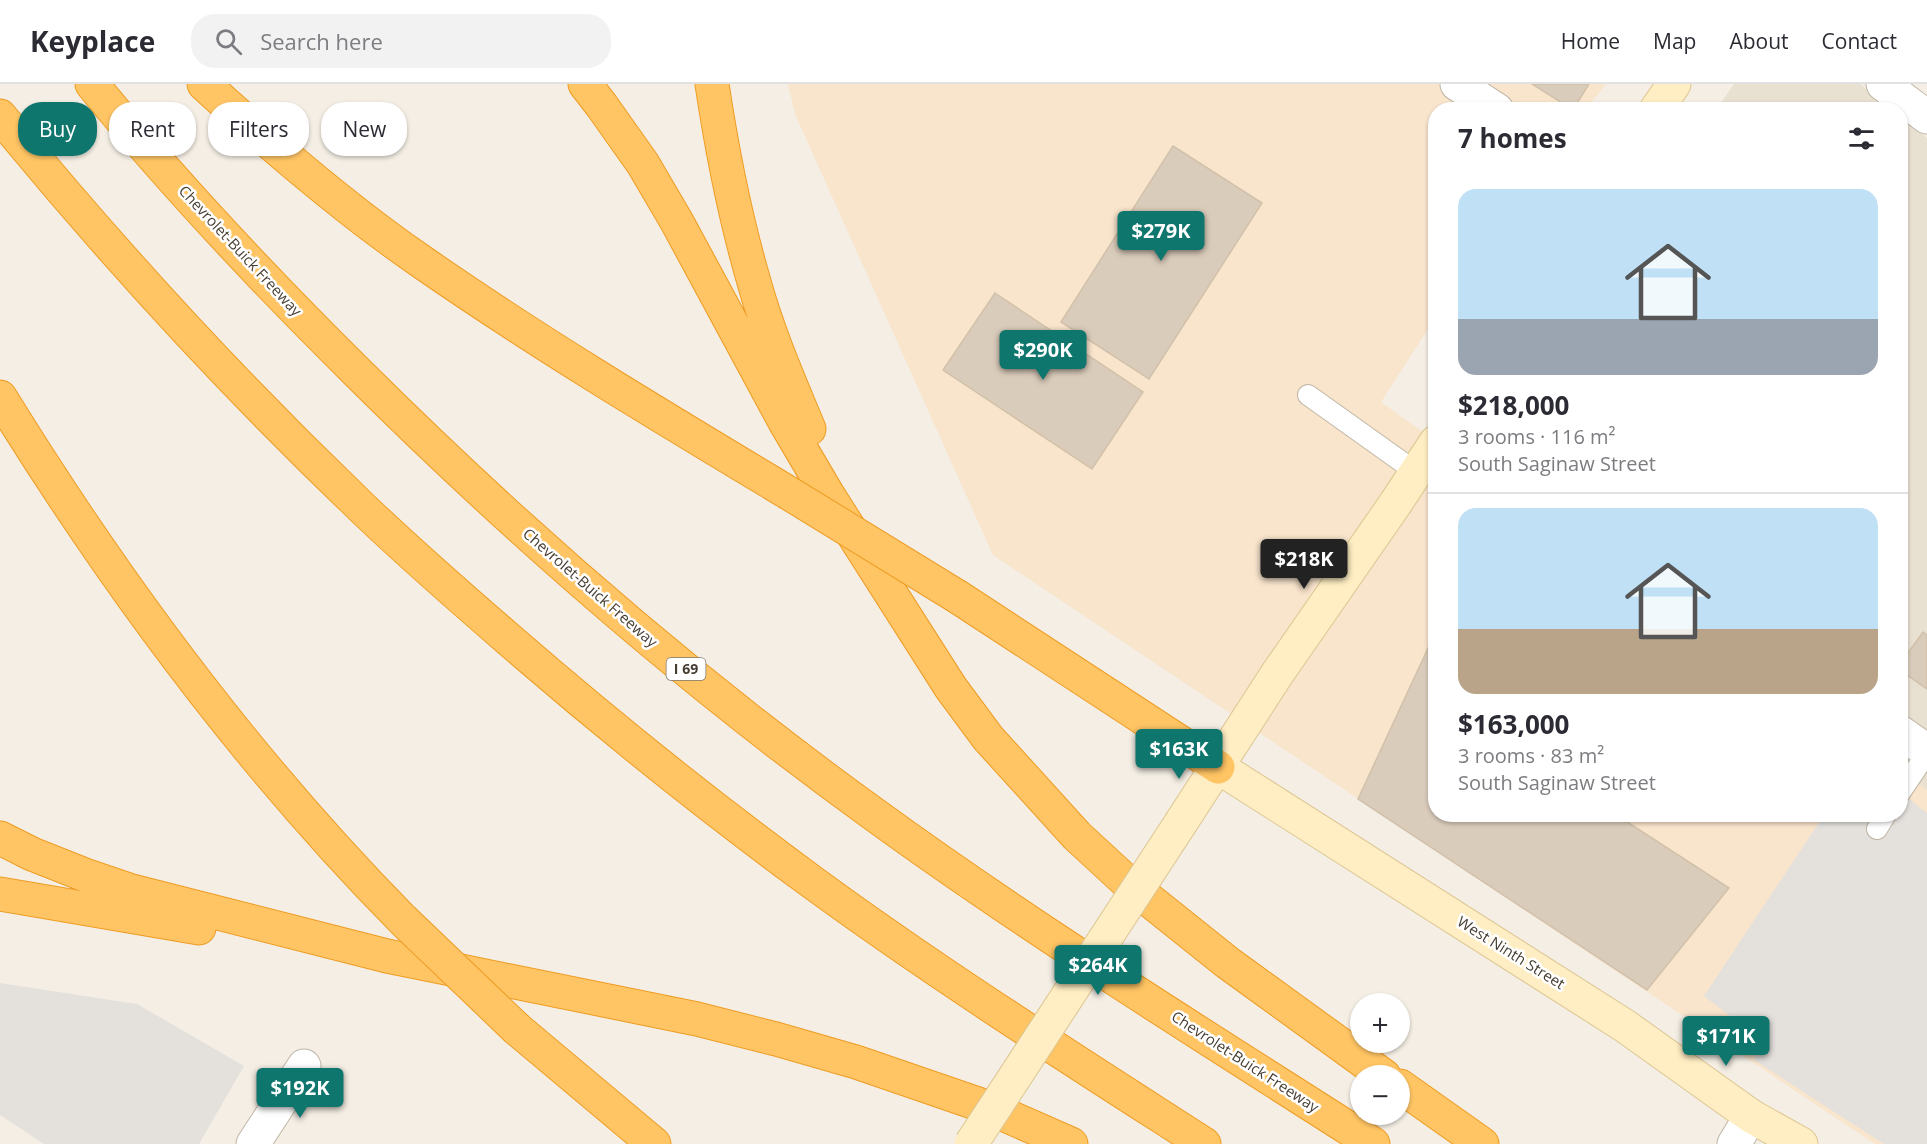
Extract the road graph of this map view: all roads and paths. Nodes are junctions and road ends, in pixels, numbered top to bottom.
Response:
1 (92, 84) edge
2 (204, 84) edge
3 (585, 84) edge
4 (712, 84) edge
5 (1457, 84) edge
6 (1674, 84) edge
7 (1883, 84) edge
8 (1485, 102) edge
9 (1662, 102) edge
10 (1907, 102) edge
11 (1908, 103) edge
12 (0, 116) edge
13 (1927, 117) edge
14 (1308, 395) dead end
15 (0, 397) edge
16 (1428, 454) edge
17 (1416, 472) junction
18 (871, 564) junction
19 (1908, 738) edge
20 (1927, 752) edge
21 (1218, 766) junction
22 (1908, 781) edge
23 (0, 838) edge
24 (0, 894) edge
25 (387, 956) junction
26 (1369, 1065) edge
27 (304, 1066) dead end
28 (1410, 1093) edge
29 (1751, 1116) junction
30 (253, 1144) edge
31 (654, 1144) edge
32 (970, 1144) edge
33 (1071, 1144) edge
34 (1204, 1144) edge
35 (1373, 1144) edge
36 (1482, 1144) edge
37 (1734, 1144) edge
38 (1801, 1144) edge

1 - 35 highway, Chevrolet-Buick Freeway / I 69
2 - 21 highway, bridge
3 - 18 highway
4 - 18 highway
5 - 8 street
6 - 9 main road
7 - 10 street
11 - 13 street
12 - 34 highway
14 - 17 lane
15 - 31 highway, bridge
16 - 17 main road
17 - 21 main road
18 - 26 highway
19 - 20 street
20 - 22 lane
21 - 29 main road, West Ninth Street
21 - 32 main road, bridge
23 - 25 highway
24 - 25 highway
25 - 33 highway
27 - 30 street
28 - 36 highway
29 - 37 street
29 - 38 main road, West Ninth Street

